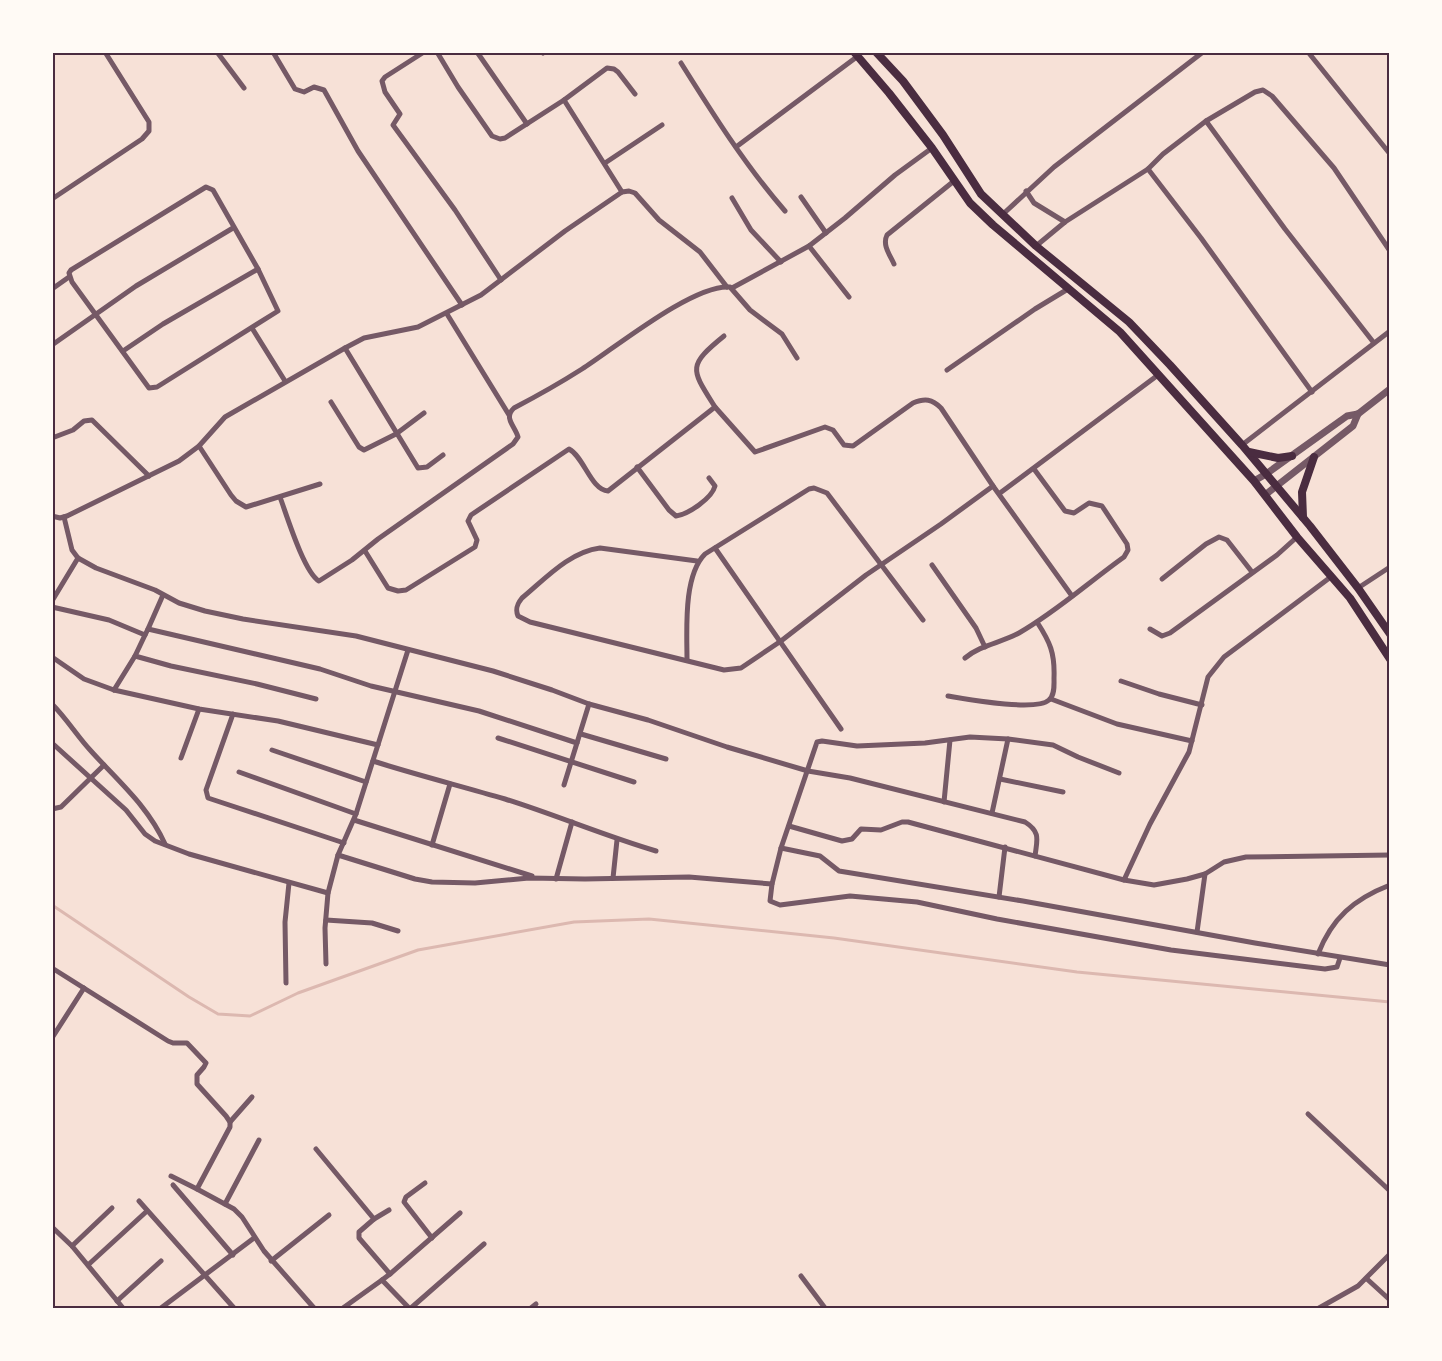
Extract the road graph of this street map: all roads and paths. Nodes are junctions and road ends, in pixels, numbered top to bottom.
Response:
1 (105, 52) edge
2 (217, 52) edge
3 (273, 52) edge
4 (424, 52) edge
5 (437, 52) edge
6 (477, 52) edge
7 (876, 52) edge
8 (1203, 52) edge
9 (1308, 52) edge
10 (856, 54) edge
11 (681, 63) dead end
12 (244, 88) dead end
13 (635, 94) dead end
14 (564, 100) junction
15 (1206, 121) junction
16 (527, 124) junction
17 (662, 125) dead end
18 (736, 147) junction
19 (932, 148) junction
20 (1389, 154) edge
21 (605, 163) junction
22 (1148, 170) junction
23 (954, 181) junction
24 (1026, 191) junction
25 (622, 192) junction
26 (801, 197) dead end
27 (732, 198) dead end
28 (52, 199) edge
29 (785, 211) dead end
30 (1002, 215) junction
31 (1065, 222) junction
32 (233, 228) junction
33 (826, 233) junction
34 (809, 246) junction
35 (1036, 246) junction
36 (1389, 251) edge
37 (781, 262) junction
38 (894, 264) dead end
39 (258, 269) junction
40 (69, 277) junction
41 (501, 280) junction
42 (730, 287) junction
43 (52, 289) edge
44 (1068, 289) junction
45 (849, 297) dead end
46 (462, 305) junction
47 (97, 314) junction
48 (447, 314) junction
49 (1129, 322) junction
50 (252, 328) junction
51 (1389, 331) edge
52 (1120, 333) junction
53 (724, 336) dead end
54 (1374, 343) junction
55 (52, 345) edge
56 (345, 348) junction
57 (123, 351) junction
58 (797, 358) dead end
59 (947, 370) dead end
60 (1158, 375) junction
61 (285, 381) junction
62 (1389, 389) edge
63 (1312, 392) junction
64 (331, 402) dead end
65 (715, 407) junction
66 (424, 413) dead end
67 (1358, 414) junction
68 (509, 415) junction
69 (396, 434) junction
70 (52, 438) edge
71 (1242, 445) junction
72 (200, 446) junction
73 (1248, 452) junction
74 (443, 455) dead end
75 (1292, 456) junction
76 (1314, 457) junction
77 (638, 467) junction
78 (1034, 469) junction
79 (1266, 474) junction
80 (149, 476) junction
81 (709, 478) dead end
82 (1254, 481) junction
83 (320, 484) dead end
84 (993, 486) junction
85 (1277, 487) junction
86 (1000, 494) junction
87 (1265, 495) junction
88 (280, 497) junction
89 (53, 516) edge
90 (64, 517) junction
91 (1303, 517) junction
92 (1297, 537) junction
93 (715, 548) junction
94 (365, 551) junction
95 (78, 558) junction
96 (697, 561) junction
97 (882, 564) junction
98 (933, 565) dead end
99 (1389, 567) edge
100 (1252, 572) junction
101 (1332, 576) junction
102 (1162, 579) dead end
103 (1358, 588) junction
104 (163, 596) junction
105 (1072, 596) junction
106 (52, 601) edge
107 (52, 607) edge
108 (923, 620) dead end
109 (1037, 622) junction
110 (1150, 629) dead end
111 (147, 632) junction
112 (1389, 634) edge
113 (781, 641) junction
114 (985, 647) junction
115 (408, 650) junction
116 (135, 656) junction
117 (52, 657) edge
118 (965, 658) dead end
119 (1389, 659) edge
120 (687, 660) junction
121 (1121, 681) dead end
122 (114, 690) junction
123 (395, 691) junction
124 (948, 696) dead end
125 (316, 699) dead end
126 (1051, 699) junction
127 (52, 704) edge
128 (589, 704) junction
129 (1202, 705) junction
130 (199, 709) junction
131 (233, 714) junction
132 (841, 729) dead end
133 (581, 734) junction
134 (498, 738) dead end
135 (1008, 739) junction
136 (950, 740) junction
137 (1192, 741) junction
138 (52, 742) edge
139 (577, 743) junction
140 (378, 745) junction
141 (272, 750) dead end
142 (181, 758) dead end
143 (666, 759) dead end
144 (373, 761) junction
145 (572, 762) junction
146 (104, 765) junction
147 (808, 771) junction
148 (239, 772) dead end
149 (1119, 772) dead end
150 (91, 779) junction
151 (1000, 779) junction
152 (366, 782) junction
153 (634, 782) dead end
154 (450, 784) junction
155 (564, 785) dead end
156 (1063, 792) dead end
157 (944, 802) junction
158 (52, 809) edge
159 (992, 813) junction
160 (355, 817) junction
161 (572, 822) junction
162 (789, 826) junction
163 (617, 840) junction
164 (344, 843) junction
165 (165, 844) junction
166 (432, 845) junction
167 (1005, 847) junction
168 (782, 848) junction
169 (656, 851) dead end
170 (338, 855) junction
171 (1389, 855) edge
172 (1035, 856) junction
173 (1205, 874) junction
174 (540, 878) junction
175 (613, 878) junction
176 (556, 879) junction
177 (1124, 880) junction
178 (289, 883) junction
179 (772, 884) junction
180 (1389, 885) edge
181 (328, 893) junction
182 (999, 897) junction
183 (326, 920) junction
184 (398, 931) dead end
185 (1197, 932) junction
186 (1318, 954) junction
187 (1340, 958) junction
188 (326, 964) dead end
189 (1389, 965) edge
190 (52, 968) edge
191 (286, 983) dead end
192 (84, 988) junction
193 (52, 1038) edge
194 (252, 1098) dead end
195 (1308, 1114) dead end
196 (230, 1122) junction
197 (259, 1140) dead end
198 (316, 1149) dead end
199 (171, 1176) dead end
200 (425, 1183) dead end
201 (173, 1185) dead end
202 (197, 1189) junction
203 (1389, 1191) edge
204 (139, 1201) dead end
205 (225, 1204) junction
206 (112, 1208) dead end
207 (389, 1210) dead end
208 (147, 1211) junction
209 (460, 1213) dead end
210 (329, 1215) dead end
211 (374, 1220) junction
212 (52, 1227) edge
213 (254, 1238) junction
214 (432, 1238) junction
215 (484, 1244) dead end
216 (72, 1246) junction
217 (1389, 1254) edge
218 (234, 1255) junction
219 (161, 1261) dead end
220 (271, 1261) junction
221 (88, 1265) junction
222 (390, 1274) junction
223 (205, 1276) junction
224 (801, 1276) dead end
225 (1367, 1279) junction
226 (382, 1280) junction
227 (1389, 1300) edge
228 (117, 1301) junction
229 (169, 1306) edge
230 (123, 1308) edge
231 (161, 1308) edge
232 (234, 1308) edge
233 (314, 1308) edge
234 (343, 1308) edge
235 (410, 1308) edge
236 (825, 1308) edge
237 (1319, 1308) edge

1 - 28 street
2 - 12 street
3 - 46 street
4 - 41 street
5 - 16 street
6 - 16 street
7 - 30 main road
8 - 24 street
9 - 20 street
10 - 18 street
10 - 19 main road
11 - 18 street
13 - 14 street
14 - 16 street
14 - 21 street
15 - 22 street
15 - 36 street
15 - 54 street
17 - 21 street
18 - 29 street
19 - 23 main road
19 - 33 street
21 - 25 street
22 - 31 street
22 - 63 street
23 - 38 street
23 - 44 main road
24 - 30 street
24 - 31 street
25 - 41 street
25 - 42 street
26 - 33 street
27 - 37 street
30 - 35 main road
31 - 35 street
32 - 39 street
32 - 40 street
32 - 47 street
33 - 34 street
34 - 37 street
34 - 45 street
35 - 49 main road
37 - 42 street
39 - 50 street
39 - 57 street
40 - 43 street
40 - 47 street
41 - 46 street
42 - 58 street
42 - 68 street
44 - 52 main road
44 - 59 street
46 - 48 street
47 - 55 street
47 - 57 street
48 - 56 street
48 - 68 street
49 - 52 main road
49 - 71 main road
50 - 57 street
50 - 61 street
51 - 54 street
52 - 60 main road
53 - 65 street
54 - 63 street
56 - 61 street
56 - 69 street
60 - 78 street
60 - 82 main road
61 - 72 street
62 - 67 street
63 - 71 street
64 - 69 street
65 - 77 street
65 - 84 street
66 - 69 street
67 - 75 street
67 - 76 street
68 - 94 street
69 - 74 street
70 - 80 street
71 - 73 main road
72 - 80 street
72 - 88 street
73 - 75 main road
73 - 79 main road
75 - 79 street
76 - 85 street
76 - 91 main road
77 - 81 street
77 - 94 street
78 - 86 street
78 - 105 street
79 - 82 street
79 - 85 main road
80 - 90 street
82 - 87 main road
83 - 88 street
84 - 86 street
84 - 97 street
85 - 87 street
85 - 91 main road
86 - 105 street
87 - 92 main road
88 - 94 street
89 - 90 street
90 - 95 street
91 - 103 main road
92 - 100 street
92 - 101 main road
93 - 96 street
93 - 97 street
93 - 113 street
95 - 104 street
95 - 106 street
96 - 120 street
96 - 120 street
97 - 108 street
97 - 113 street
98 - 114 street
99 - 103 street
100 - 102 street
100 - 110 street
101 - 119 main road
101 - 129 street
103 - 112 main road
104 - 111 street
104 - 115 street
105 - 109 street
107 - 111 street
109 - 114 street
109 - 126 street
111 - 116 street
111 - 123 street
113 - 120 street
113 - 132 street
114 - 118 street
115 - 123 street
115 - 128 street
116 - 122 street
116 - 125 street
117 - 122 street
121 - 129 street
122 - 130 street
123 - 139 street
123 - 140 street
124 - 126 street
126 - 137 street
127 - 146 street
128 - 133 street
128 - 147 street
129 - 137 street
130 - 131 street
130 - 142 street
131 - 140 street
131 - 164 street
133 - 139 street
133 - 143 street
134 - 145 street
135 - 136 street
135 - 149 street
135 - 151 street
136 - 147 street
136 - 157 street
137 - 177 street
138 - 150 street
139 - 145 street
140 - 144 street
141 - 152 street
144 - 152 street
144 - 154 street
145 - 153 street
145 - 155 street
146 - 150 street
146 - 165 street
147 - 157 street
147 - 162 street
148 - 160 street
150 - 158 street
150 - 165 street
151 - 156 street
151 - 159 street
152 - 160 street
154 - 161 street
154 - 166 street
157 - 159 street
159 - 172 street
160 - 164 street
160 - 166 street
161 - 163 street
161 - 176 street
162 - 167 street
162 - 168 street
163 - 169 street
163 - 175 street
164 - 170 street
165 - 178 street
166 - 174 street
167 - 172 street
167 - 182 street
168 - 179 street
168 - 182 street
170 - 174 street
170 - 181 street
171 - 173 street
172 - 177 street
173 - 177 street
173 - 185 street
174 - 176 street
175 - 176 street
175 - 179 street
178 - 181 street
178 - 191 street
179 - 187 street
180 - 186 street
181 - 183 street
182 - 185 street
183 - 184 street
183 - 188 street
185 - 186 street
186 - 187 street
187 - 189 street
190 - 192 street
192 - 193 street
192 - 196 street
194 - 196 street
195 - 203 street
196 - 202 street
197 - 205 street
198 - 211 street
199 - 202 street
200 - 214 street
201 - 218 street
202 - 205 street
204 - 208 street
205 - 213 street
206 - 216 street
207 - 211 street
208 - 221 street
208 - 223 street
209 - 214 street
210 - 220 street
211 - 222 street
212 - 216 street
213 - 218 street
213 - 220 street
214 - 222 street
215 - 235 street
216 - 221 street
217 - 225 street
218 - 223 street
219 - 228 street
220 - 233 street
221 - 228 street
222 - 226 street
223 - 229 street
223 - 232 street
224 - 236 street
225 - 227 street
225 - 237 street
226 - 234 street
226 - 235 street
228 - 230 street
229 - 231 street

